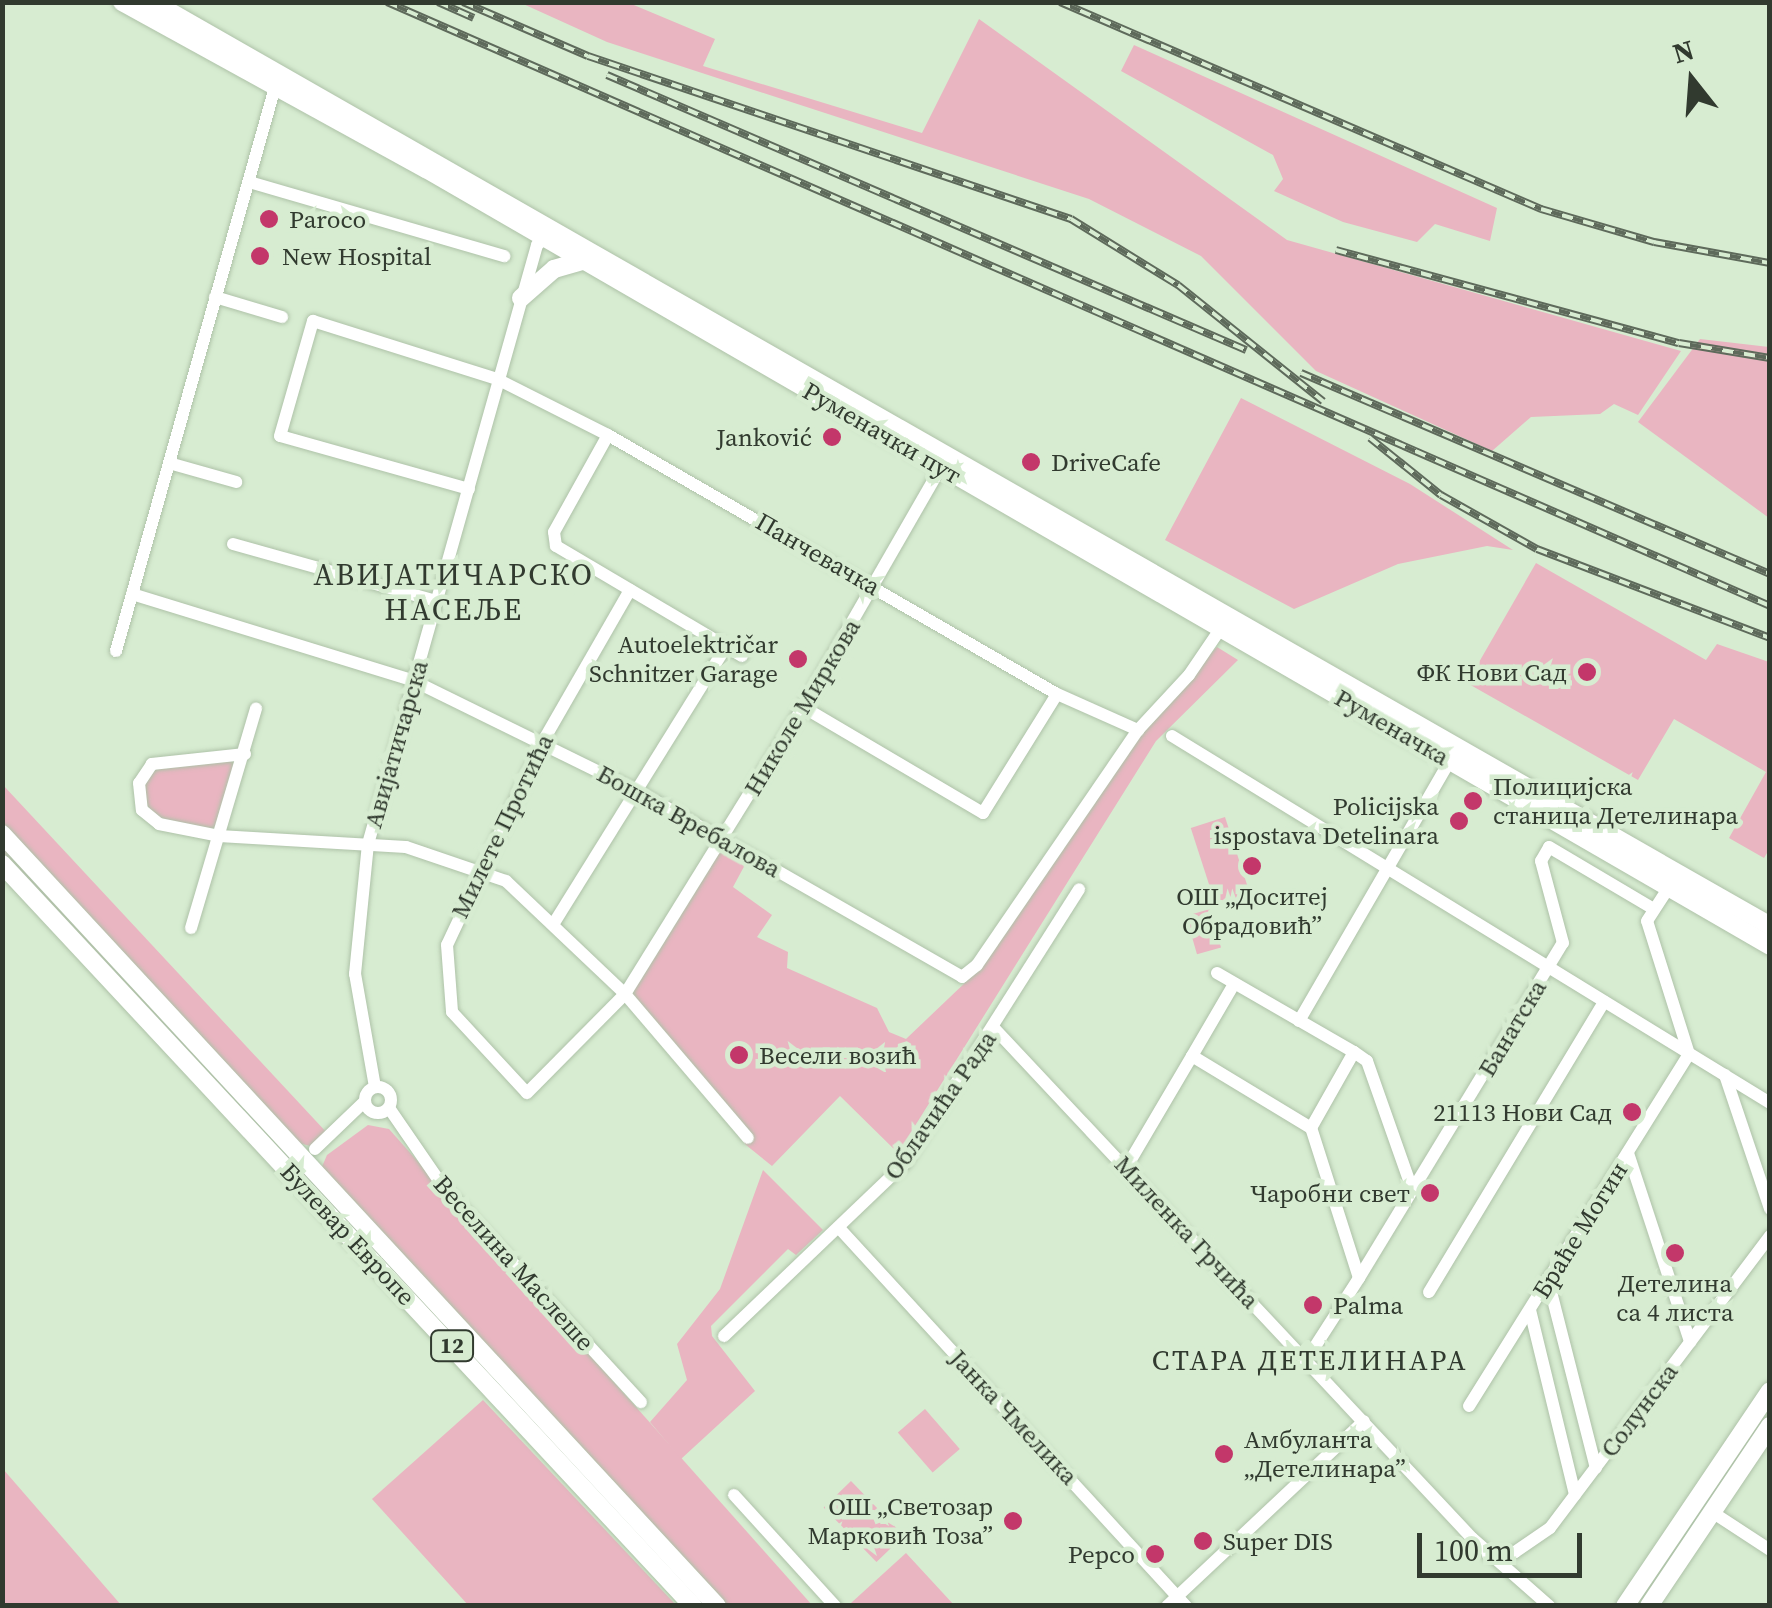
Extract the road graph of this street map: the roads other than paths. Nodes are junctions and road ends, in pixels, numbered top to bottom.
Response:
1 (122, 2) edge
2 (153, 2) edge
3 (277, 78) junction
4 (250, 182) junction
5 (543, 237) junction
6 (571, 237) junction
7 (504, 256) dead end
8 (582, 261) junction
9 (215, 297) junction
10 (521, 298) junction
11 (282, 317) dead end
12 (498, 379) junction
13 (608, 435) junction
14 (169, 463) junction
15 (941, 467) junction
16 (236, 482) dead end
17 (469, 489) junction
18 (233, 544) dead end
19 (874, 586) junction
20 (630, 590) junction
21 (132, 594) junction
22 (436, 602) junction
23 (1225, 622) junction
24 (726, 646) junction
25 (116, 651) dead end
26 (742, 656) dead end
27 (414, 681) junction
28 (1057, 694) junction
29 (803, 707) junction
30 (256, 708) dead end
31 (1138, 730) junction
32 (1172, 736) dead end
33 (542, 741) junction
34 (244, 754) junction
35 (1450, 762) junction
36 (636, 790) junction
37 (2, 834) edge
38 (219, 836) junction
39 (721, 840) junction
40 (368, 844) junction
41 (2, 864) edge
42 (481, 868) junction
43 (1386, 870) junction
44 (1668, 886) junction
45 (1079, 889) dead end
46 (1654, 910) junction
47 (554, 923) junction
48 (1770, 926) edge
49 (191, 928) dead end
50 (1770, 946) edge
51 (1548, 968) junction
52 (1217, 973) dead end
53 (1234, 984) junction
54 (624, 994) junction
55 (1604, 1002) junction
56 (1300, 1021) junction
57 (994, 1028) junction
58 (1354, 1052) junction
59 (1690, 1054) junction
60 (1192, 1056) junction
61 (1725, 1075) junction
62 (375, 1087) junction
63 (1770, 1103) edge
64 (364, 1106) junction
65 (389, 1113) junction
66 (1312, 1128) junction
67 (748, 1138) dead end
68 (315, 1149) junction
69 (294, 1152) junction
70 (1628, 1153) junction
71 (1126, 1168) junction
72 (316, 1174) junction
73 (1412, 1189) junction
74 (1770, 1209) edge
75 (840, 1230) junction
76 (1770, 1236) edge
77 (1359, 1278) junction
78 (1548, 1280) junction
79 (1429, 1292) dead end
80 (1530, 1310) junction
81 (724, 1336) dead end
82 (1690, 1342) junction
83 (1307, 1359) junction
84 (1770, 1391) edge
85 (641, 1402) dead end
86 (1469, 1406) dead end
87 (1364, 1421) junction
88 (1770, 1426) edge
89 (1596, 1468) junction
90 (734, 1494) dead end
91 (1576, 1495) junction
92 (1712, 1512) junction
93 (1770, 1550) edge
94 (1488, 1554) junction
95 (1177, 1602) edge
96 (692, 1606) edge
97 (717, 1606) edge
98 (835, 1606) edge
99 (1549, 1606) edge
100 (1625, 1606) edge
101 (1649, 1606) edge

1 - 3 main road, Руменачки пут
2 - 3 main road, Руменачки пут
3 - 4 street
3 - 5 main road, Руменачки пут
3 - 6 main road, Руменачки пут
4 - 7 street
4 - 9 street
5 - 6 street, Руменачки пут
5 - 8 main road, Руменачки пут
5 - 10 street, Авијатичарска
6 - 23 main road, Руменачки пут
8 - 10 main road
8 - 15 main road, Руменачки пут
9 - 11 street
9 - 14 street
10 - 12 street, Авијатичарска
12 - 13 street, Панчевачка
12 - 17 street, Авијатичарска
12 - 17 street, Панчевачка
13 - 19 street, Панчевачка
13 - 20 street
14 - 16 street
14 - 21 street
15 - 19 street, Николе Миркова
15 - 23 main road, Руменачки пут
17 - 22 street, Авијатичарска
18 - 22 street
19 - 28 street, Панчевачка
19 - 29 street, Николе Миркова
20 - 24 street
20 - 33 street, Милете Протића
21 - 25 street
21 - 27 street, Бошка Вребалова
22 - 27 street, Авијатичарска
23 - 31 street
23 - 35 main road, Руменачка
23 - 48 main road, Руменачка
24 - 26 street
24 - 36 street
27 - 33 street, Бошка Вребалова
27 - 40 street, Авијатичарска
28 - 29 street
28 - 31 street, Панчевачка
29 - 39 street, Николе Миркова
30 - 34 street
31 - 39 street, Бошка Вребалова
32 - 43 street
33 - 36 street, Бошка Вребалова
33 - 42 street, Милете Протића
34 - 38 street
34 - 38 street
35 - 43 street
35 - 44 main road, Руменачка
36 - 39 street, Бошка Вребалова
36 - 47 street
37 - 69 main road, Булевар Европе / 12
38 - 40 street
38 - 49 street
39 - 54 street, Николе Миркова
40 - 42 street
40 - 62 street, Авијатичарска
41 - 96 main road, Булевар Европе / 12
42 - 47 street
42 - 54 street, Милете Протића
43 - 51 street
43 - 56 street
44 - 46 street
44 - 50 main road, Руменачка
45 - 57 street, Облачића Рада
46 - 51 street, Банатска
46 - 59 street
47 - 54 street
51 - 55 street
51 - 73 street, Банатска
52 - 53 street
53 - 56 street
53 - 60 street
54 - 67 street
55 - 59 street
55 - 79 street
56 - 58 street
57 - 71 street, Миленка Грчића
57 - 75 street, Облачића Рада
58 - 66 street
58 - 73 street
59 - 61 street
59 - 70 street, Браће Могин
60 - 66 street
60 - 71 street
61 - 63 street
61 - 74 street
62 - 64 street
62 - 65 street, Авијатичарска
64 - 65 street
64 - 68 street
65 - 85 street, Веселина Маслеше
66 - 77 street
68 - 69 street, Булевар Европе
68 - 72 street, Булевар Европе
69 - 72 main road, Булевар Европе / 12
70 - 78 street, Браће Могин
70 - 82 street
71 - 83 street, Миленка Грчића
72 - 97 main road, Булевар Европе / 12
73 - 77 street, Банатска
75 - 81 street, Облачића Рада
75 - 95 street, Јанка Чмелика
76 - 82 street, Солунска
77 - 83 street, Банатска
78 - 80 street, Браће Могин
78 - 89 street
80 - 86 street, Браће Могин
80 - 91 street
82 - 89 street, Солунска
83 - 87 street, Миленка Грчића
84 - 100 main road
87 - 94 street, Миленка Грчића
87 - 95 street
88 - 92 main road
89 - 91 street, Солунска
90 - 98 street
91 - 94 street, Солунска
92 - 93 street
92 - 101 main road
94 - 99 street, Миленка Грчића

